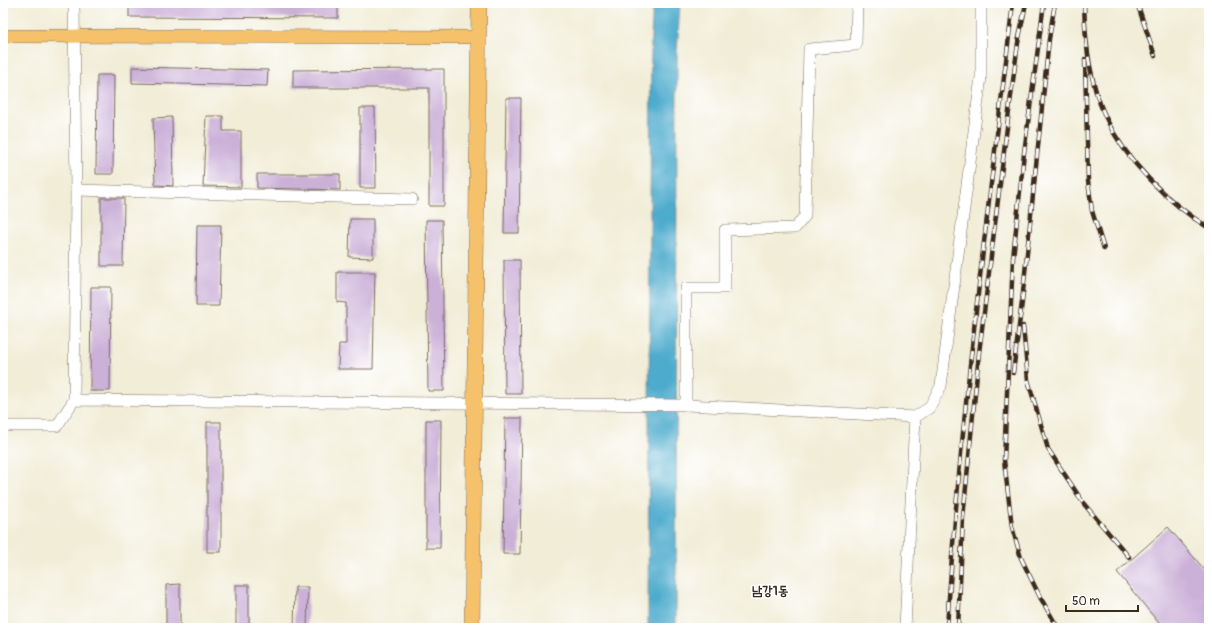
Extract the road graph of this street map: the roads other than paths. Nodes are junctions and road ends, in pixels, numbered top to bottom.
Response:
1 (74, 3) edge
2 (479, 3) edge
3 (857, 3) edge
4 (981, 3) edge
5 (3, 36) edge
6 (75, 36) junction
7 (477, 37) junction
8 (76, 190) junction
9 (412, 199) dead end
10 (74, 400) junction
11 (474, 402) junction
12 (686, 404) junction
13 (914, 417) junction
14 (3, 426) edge
15 (472, 628) edge
16 (905, 628) edge

1 - 6 street
2 - 7 highway
3 - 12 street
4 - 13 street
5 - 6 main road
6 - 7 main road
6 - 8 street
7 - 11 highway
8 - 9 street
8 - 10 street
10 - 11 street
10 - 14 street
11 - 12 street
11 - 15 highway
12 - 13 street
13 - 16 street

